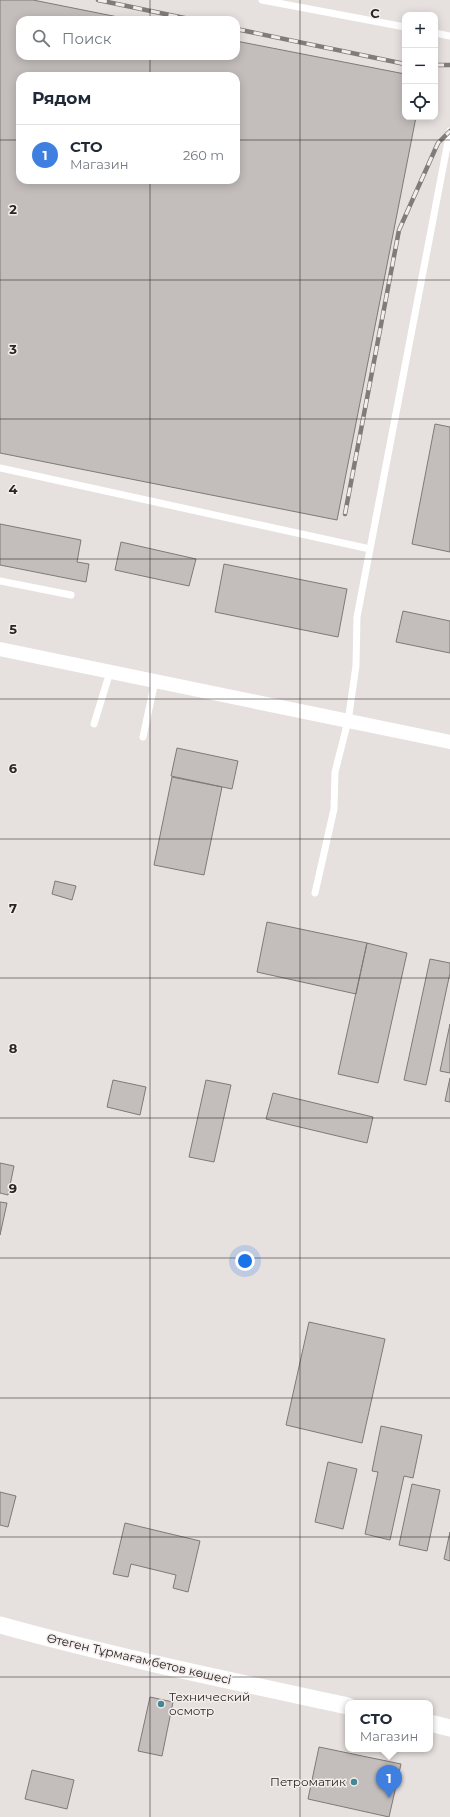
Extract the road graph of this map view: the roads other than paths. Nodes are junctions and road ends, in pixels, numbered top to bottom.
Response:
1 (262, 0) edge
2 (402, 26) edge
3 (438, 33) edge
4 (450, 35) edge
5 (450, 131) edge
6 (448, 149) edge
7 (0, 468) edge
8 (370, 549) junction
9 (0, 581) edge
10 (71, 595) dead end
11 (0, 649) edge
12 (110, 672) junction
13 (155, 681) junction
14 (348, 721) junction
15 (94, 724) dead end
16 (143, 737) dead end
17 (450, 742) edge
18 (315, 893) dead end
19 (0, 1626) edge
20 (345, 1705) edge
21 (433, 1724) edge
22 (450, 1728) edge

1 - 2 lane
3 - 4 lane
5 - 6 lane
6 - 8 lane
7 - 8 lane
8 - 14 lane
9 - 10 lane
11 - 12 street
12 - 13 street
12 - 15 lane
13 - 14 street
13 - 16 lane
14 - 17 street
14 - 18 lane
19 - 20 street, Өтеген Тұрмағамбетов көшесі
21 - 22 street

